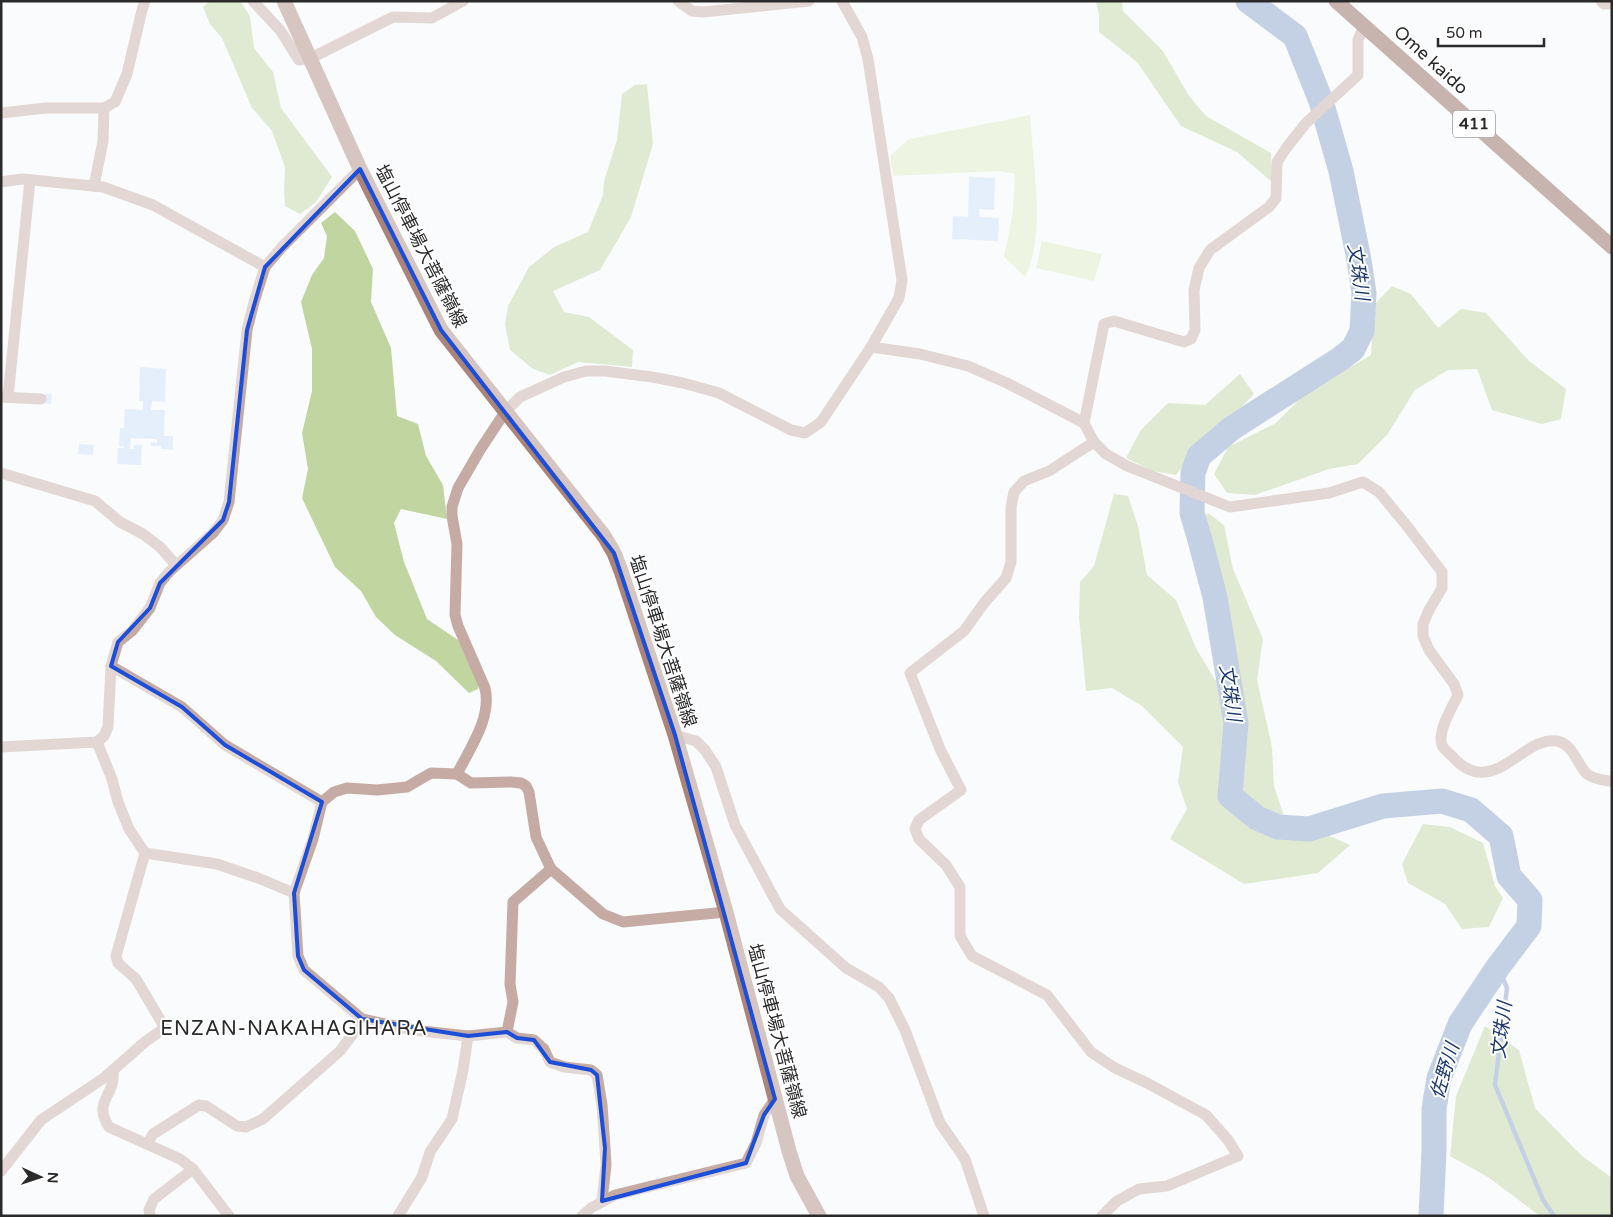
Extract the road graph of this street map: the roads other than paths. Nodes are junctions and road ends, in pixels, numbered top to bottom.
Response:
1 (145, 1) edge
2 (253, 1) edge
3 (284, 1) edge
4 (463, 1) edge
5 (678, 1) edge
6 (809, 1) edge
7 (842, 1) edge
8 (1336, 1) edge
9 (1602, 1) edge
10 (1612, 4) edge
11 (1364, 26) junction
12 (311, 58) junction
13 (104, 108) junction
14 (1, 112) edge
15 (360, 169) junction
16 (30, 180) junction
17 (1, 182) edge
18 (94, 186) junction
19 (1612, 247) edge
20 (265, 267) junction
21 (871, 347) junction
22 (4, 397) edge
23 (41, 399) dead end
24 (505, 412) junction
25 (1084, 423) junction
26 (1094, 442) junction
27 (1, 473) edge
28 (176, 565) junction
29 (111, 666) junction
30 (675, 735) junction
31 (97, 742) junction
32 (1, 747) edge
33 (457, 774) junction
34 (1612, 780) edge
35 (322, 802) junction
36 (145, 853) junction
37 (551, 869) junction
38 (294, 893) junction
39 (726, 912) junction
40 (362, 1019) junction
41 (507, 1032) junction
42 (468, 1036) junction
43 (113, 1071) junction
44 (775, 1099) junction
45 (147, 1144) junction
46 (193, 1169) junction
47 (1, 1170) edge
48 (602, 1201) junction
49 (150, 1216) edge
50 (229, 1216) edge
51 (398, 1216) edge
52 (582, 1216) edge
53 (818, 1216) edge
54 (984, 1216) edge
55 (1102, 1216) edge

1 - 13 street
2 - 12 street
3 - 12 main road, 塩山停車場大菩薩嶺線
4 - 12 street
5 - 6 street
7 - 21 street
8 - 11 highway, Ome kaido / 411
9 - 10 street
11 - 19 highway, Ome kaido / 411
11 - 25 street
12 - 15 main road, 塩山停車場大菩薩嶺線
13 - 14 street
13 - 18 street
15 - 20 street
15 - 24 main road, 塩山停車場大菩薩嶺線
16 - 17 street
16 - 18 street
16 - 22 street
18 - 20 street
20 - 28 street
21 - 24 street
21 - 25 street
22 - 23 street
24 - 30 main road, 塩山停車場大菩薩嶺線
24 - 33 street
25 - 26 street
26 - 34 street
26 - 55 street
27 - 28 street
28 - 29 street
29 - 31 street
29 - 35 street
30 - 39 main road, 塩山停車場大菩薩嶺線
30 - 54 street
31 - 32 street
31 - 36 street
33 - 35 street
33 - 37 street
35 - 38 street
36 - 38 street
36 - 43 street
37 - 39 street
37 - 41 street
38 - 40 street
39 - 44 main road, 塩山停車場大菩薩嶺線
40 - 42 street
40 - 45 street
41 - 42 street
41 - 48 street
42 - 51 street
43 - 45 street
43 - 47 street
44 - 48 street
44 - 53 main road, 塩山停車場大菩薩嶺線
45 - 46 street
46 - 49 street
46 - 50 street
48 - 52 street

